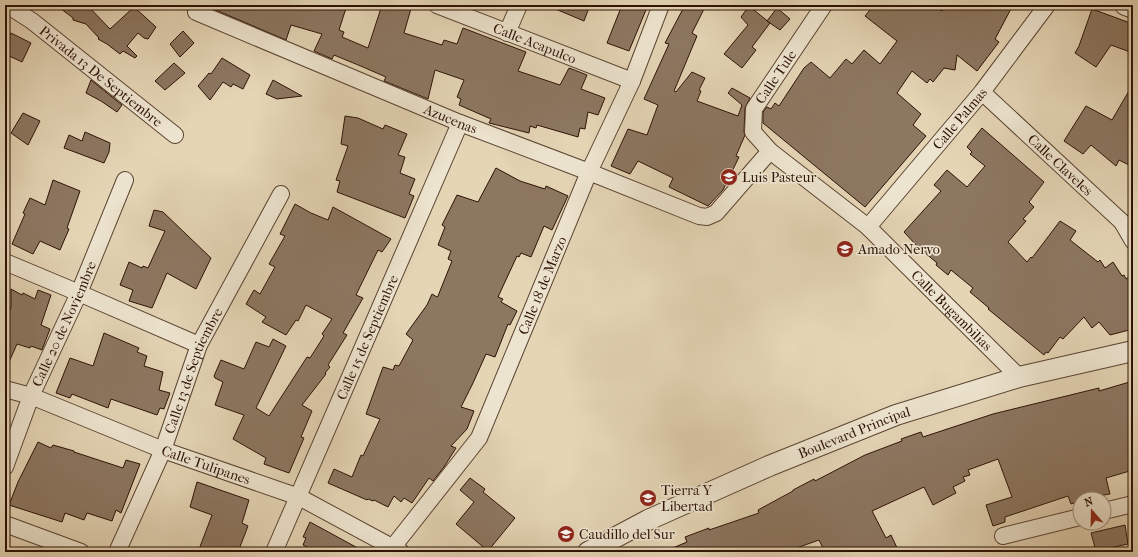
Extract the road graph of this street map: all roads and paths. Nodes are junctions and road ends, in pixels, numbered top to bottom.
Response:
1 (7, 5) edge
2 (437, 5) edge
3 (519, 5) edge
4 (661, 5) edge
5 (824, 5) edge
6 (1047, 5) edge
7 (1125, 5) edge
8 (1133, 8) edge
9 (196, 12) dead end
10 (507, 33) junction
11 (632, 81) junction
12 (982, 92) junction
13 (460, 123) junction
14 (175, 135) dead end
15 (770, 151) junction
16 (589, 172) junction
17 (125, 180) dead end
18 (281, 194) dead end
19 (1128, 219) edge
20 (868, 227) junction
21 (1133, 241) edge
22 (5, 262) edge
23 (79, 293) junction
24 (199, 345) junction
25 (1133, 351) edge
26 (1019, 377) junction
27 (5, 389) edge
28 (31, 396) junction
29 (163, 450) junction
30 (5, 467) edge
31 (299, 497) junction
32 (1133, 504) edge
33 (1112, 509) edge
34 (1072, 519) edge
35 (5, 524) edge
36 (1004, 536) dead end
37 (397, 549) edge
38 (81, 552) edge
39 (117, 552) edge
40 (274, 552) edge
41 (588, 552) edge

1 - 14 street, Privada 13 De Septiembre
2 - 10 street, Calle Acapulco
3 - 10 street
4 - 11 street, Calle 18 de Marzo
5 - 15 street, Calle Tule
6 - 12 street, Calle Palmas
7 - 8 street
9 - 13 street, Azucenas
10 - 11 street, Calle Acapulco
11 - 16 street, Calle 18 de Marzo
12 - 19 street, Calle Claveles
12 - 20 street, Calle Palmas
13 - 16 street, Azucenas
13 - 31 street, Calle 15 de Septiembre
15 - 16 street, Azucenas
15 - 20 street, Calle Bugambilias
16 - 37 street, Calle 18 de Marzo
17 - 23 street, Calle 20 de Noviembre
18 - 24 street, Calle 13 de Septiembre
19 - 21 street, Calle Claveles
20 - 26 street, Calle Bugambilias
22 - 23 street
23 - 24 street
23 - 28 street, Calle 20 de Noviembre
24 - 29 street, Calle 13 de Septiembre
25 - 26 street, Boulevard Principal
26 - 41 street, Boulevard Principal
27 - 28 street, Calle Tulipanes
28 - 29 street, Calle Tulipanes
28 - 30 street, Calle 20 de Noviembre
29 - 31 street, Calle Tulipanes
29 - 39 street, Calle 13 de Septiembre
31 - 37 street, Calle Tulipanes
31 - 40 street, Calle 15 de Septiembre
32 - 33 street
34 - 36 street
35 - 38 street

